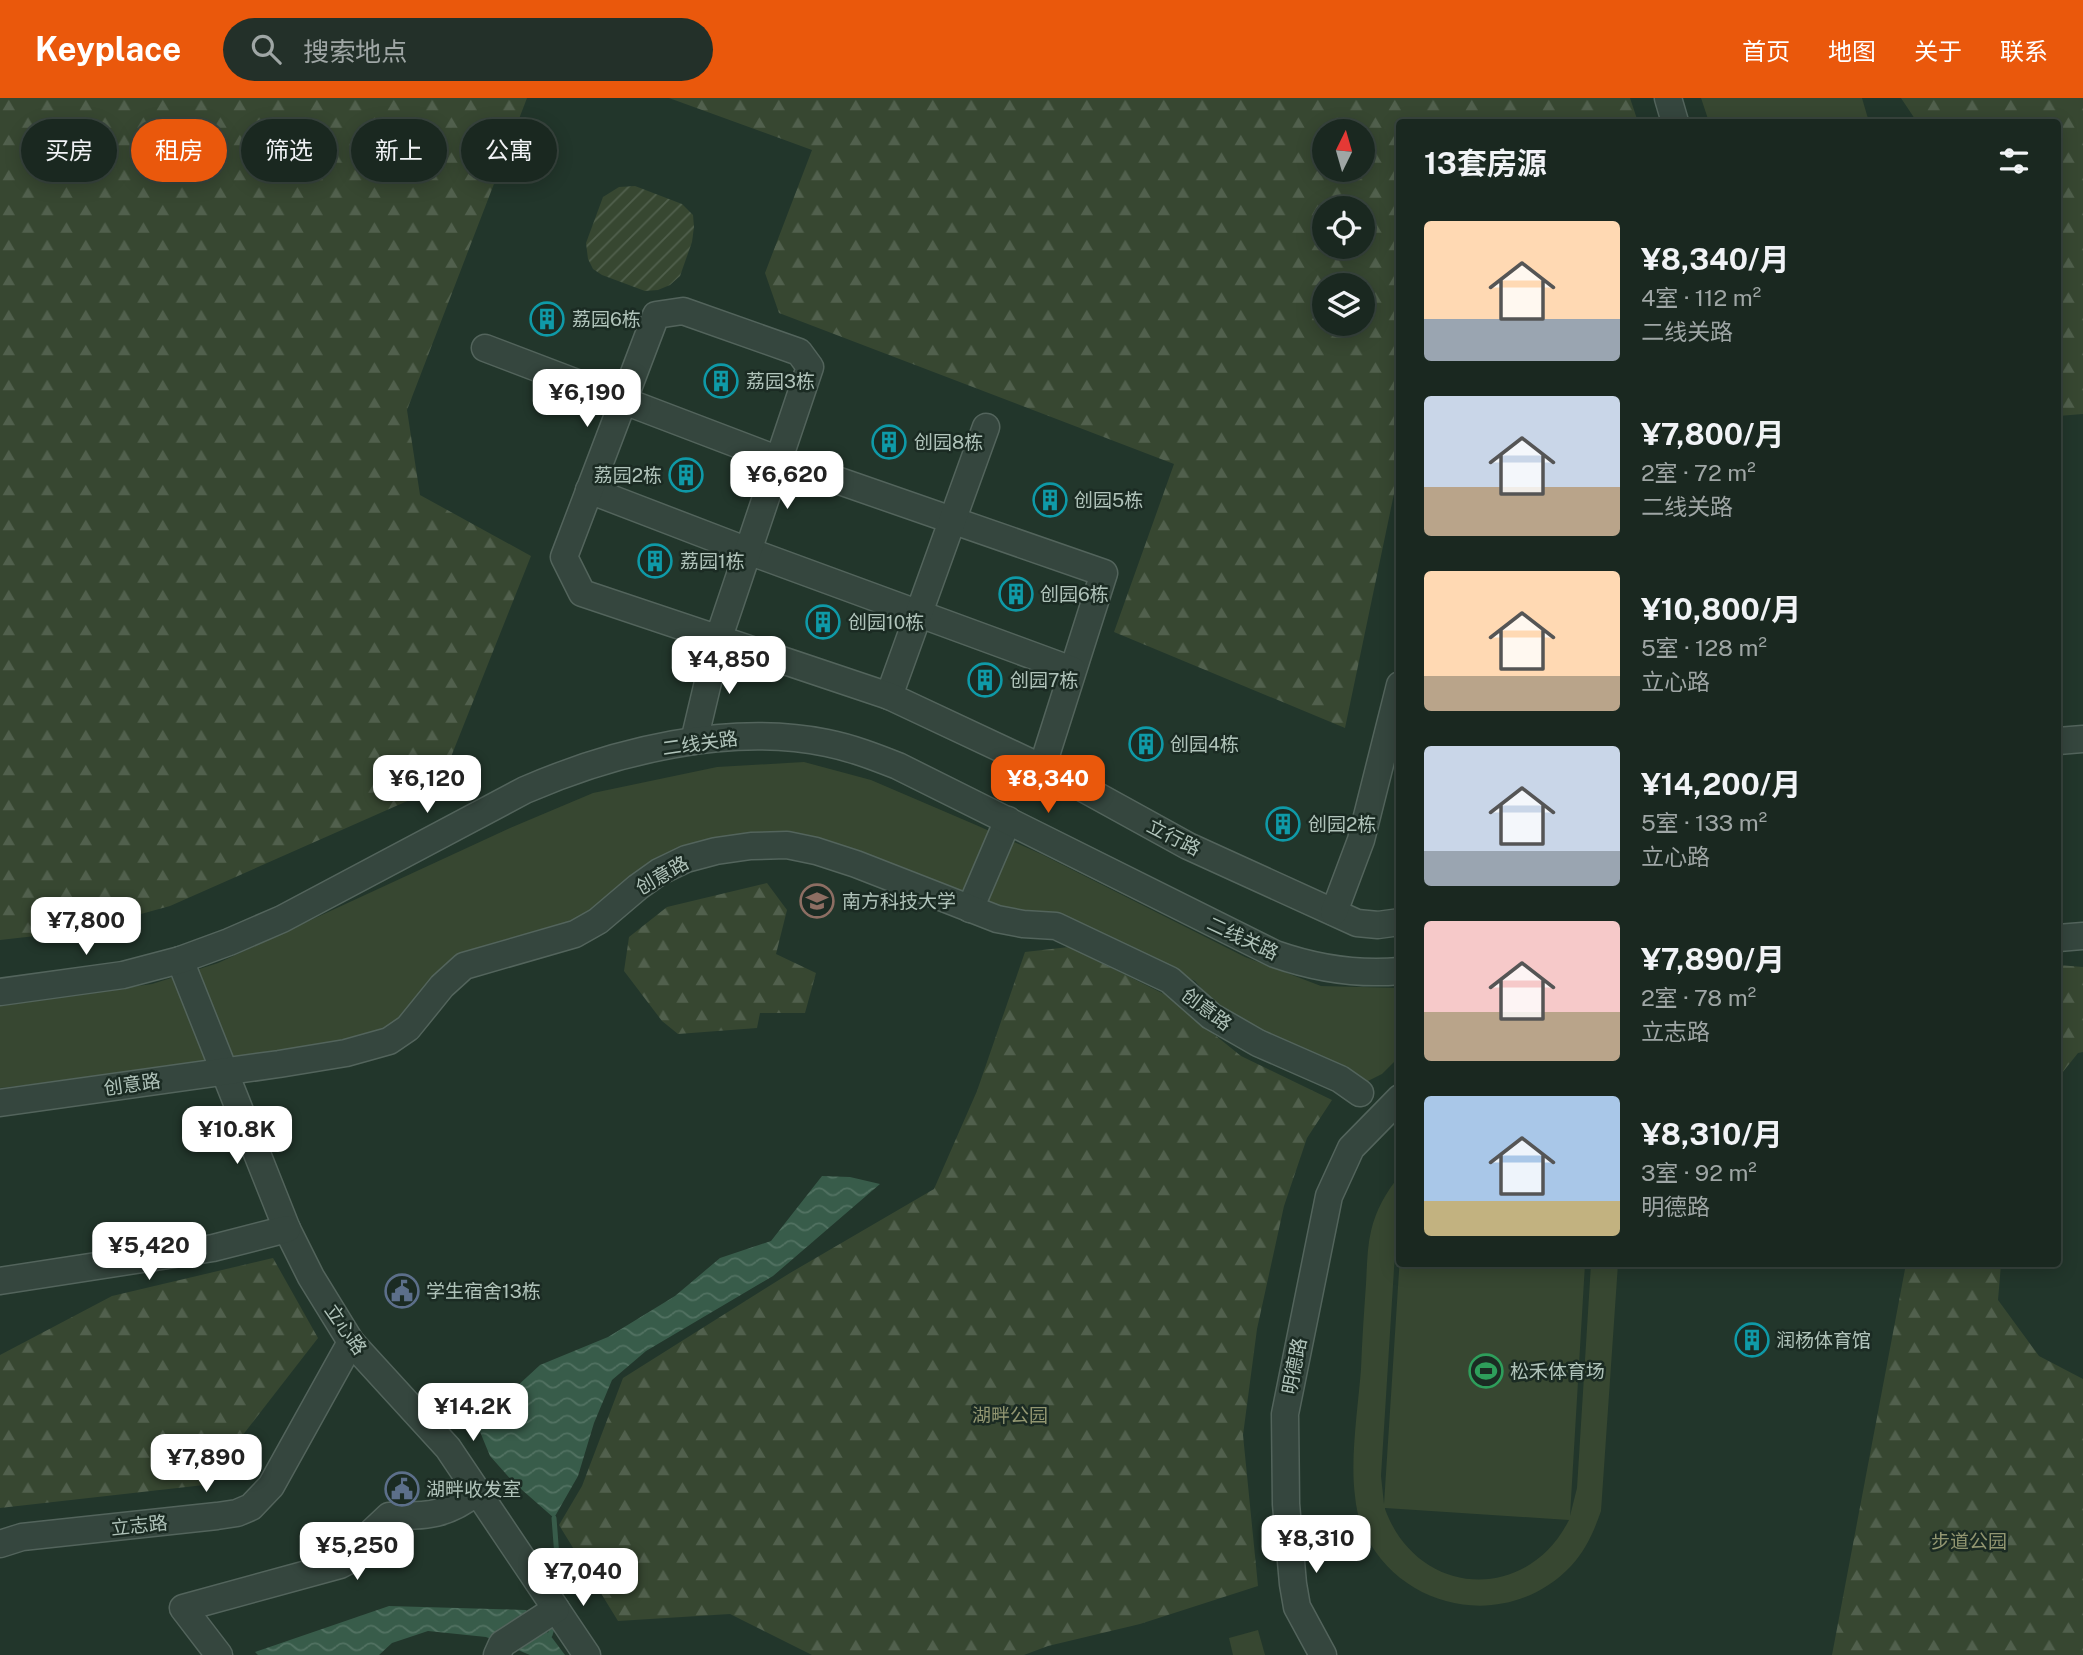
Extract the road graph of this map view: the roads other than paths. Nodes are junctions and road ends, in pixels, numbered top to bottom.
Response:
1 (1668, 98) edge
2 (1674, 119) edge
3 (485, 348) dead end
4 (623, 401) junction
5 (986, 427) dead end
6 (779, 460) junction
7 (589, 489) junction
8 (952, 521) junction
9 (748, 551) junction
10 (919, 615) junction
11 (718, 640) junction
12 (1072, 670) junction
13 (889, 696) junction
14 (1396, 701) edge
15 (2083, 739) edge
16 (695, 741) junction
17 (2061, 741) edge
18 (1042, 768) junction
19 (1008, 820) junction
20 (970, 909) junction
21 (1334, 912) junction
22 (1396, 923) edge
23 (2083, 936) edge
24 (2061, 938) edge
25 (180, 960) junction
26 (1396, 971) edge
27 (0, 992) edge
28 (225, 1070) junction
29 (1360, 1093) dead end
30 (1396, 1102) edge
31 (0, 1103) edge
32 (287, 1229) junction
33 (0, 1280) edge
34 (351, 1342) junction
35 (478, 1491) junction
36 (0, 1544) edge
37 (556, 1609) junction
38 (219, 1655) edge
39 (497, 1655) edge
40 (587, 1655) edge
41 (1323, 1655) edge

1 - 2 street
3 - 4 street
4 - 6 street
4 - 6 street, 立行路
4 - 7 street, 立行路
5 - 8 street
6 - 8 street
6 - 9 street
7 - 9 street
7 - 11 street, 立行路
8 - 10 street
8 - 12 street
9 - 10 street
9 - 11 street
10 - 12 street
10 - 13 street
11 - 13 street, 立行路
11 - 16 street
12 - 18 street
13 - 18 street, 立行路
14 - 21 street
15 - 17 street
16 - 19 street, 二线关路
16 - 25 street, 二线关路
18 - 21 street, 立行路
19 - 20 street
19 - 26 street, 二线关路
20 - 28 street, 创意路
20 - 29 street, 创意路
21 - 22 street, 立行路
23 - 24 street
25 - 27 street, 二线关路
25 - 28 street, 立心路
28 - 31 street, 创意路
28 - 32 street, 立心路
30 - 41 street, 明德路
32 - 33 street
32 - 34 street, 立心路
34 - 35 street, 立心路
34 - 36 street, 立志路
35 - 37 street, 立心路
35 - 38 street
37 - 39 street
37 - 40 street, 立心路

